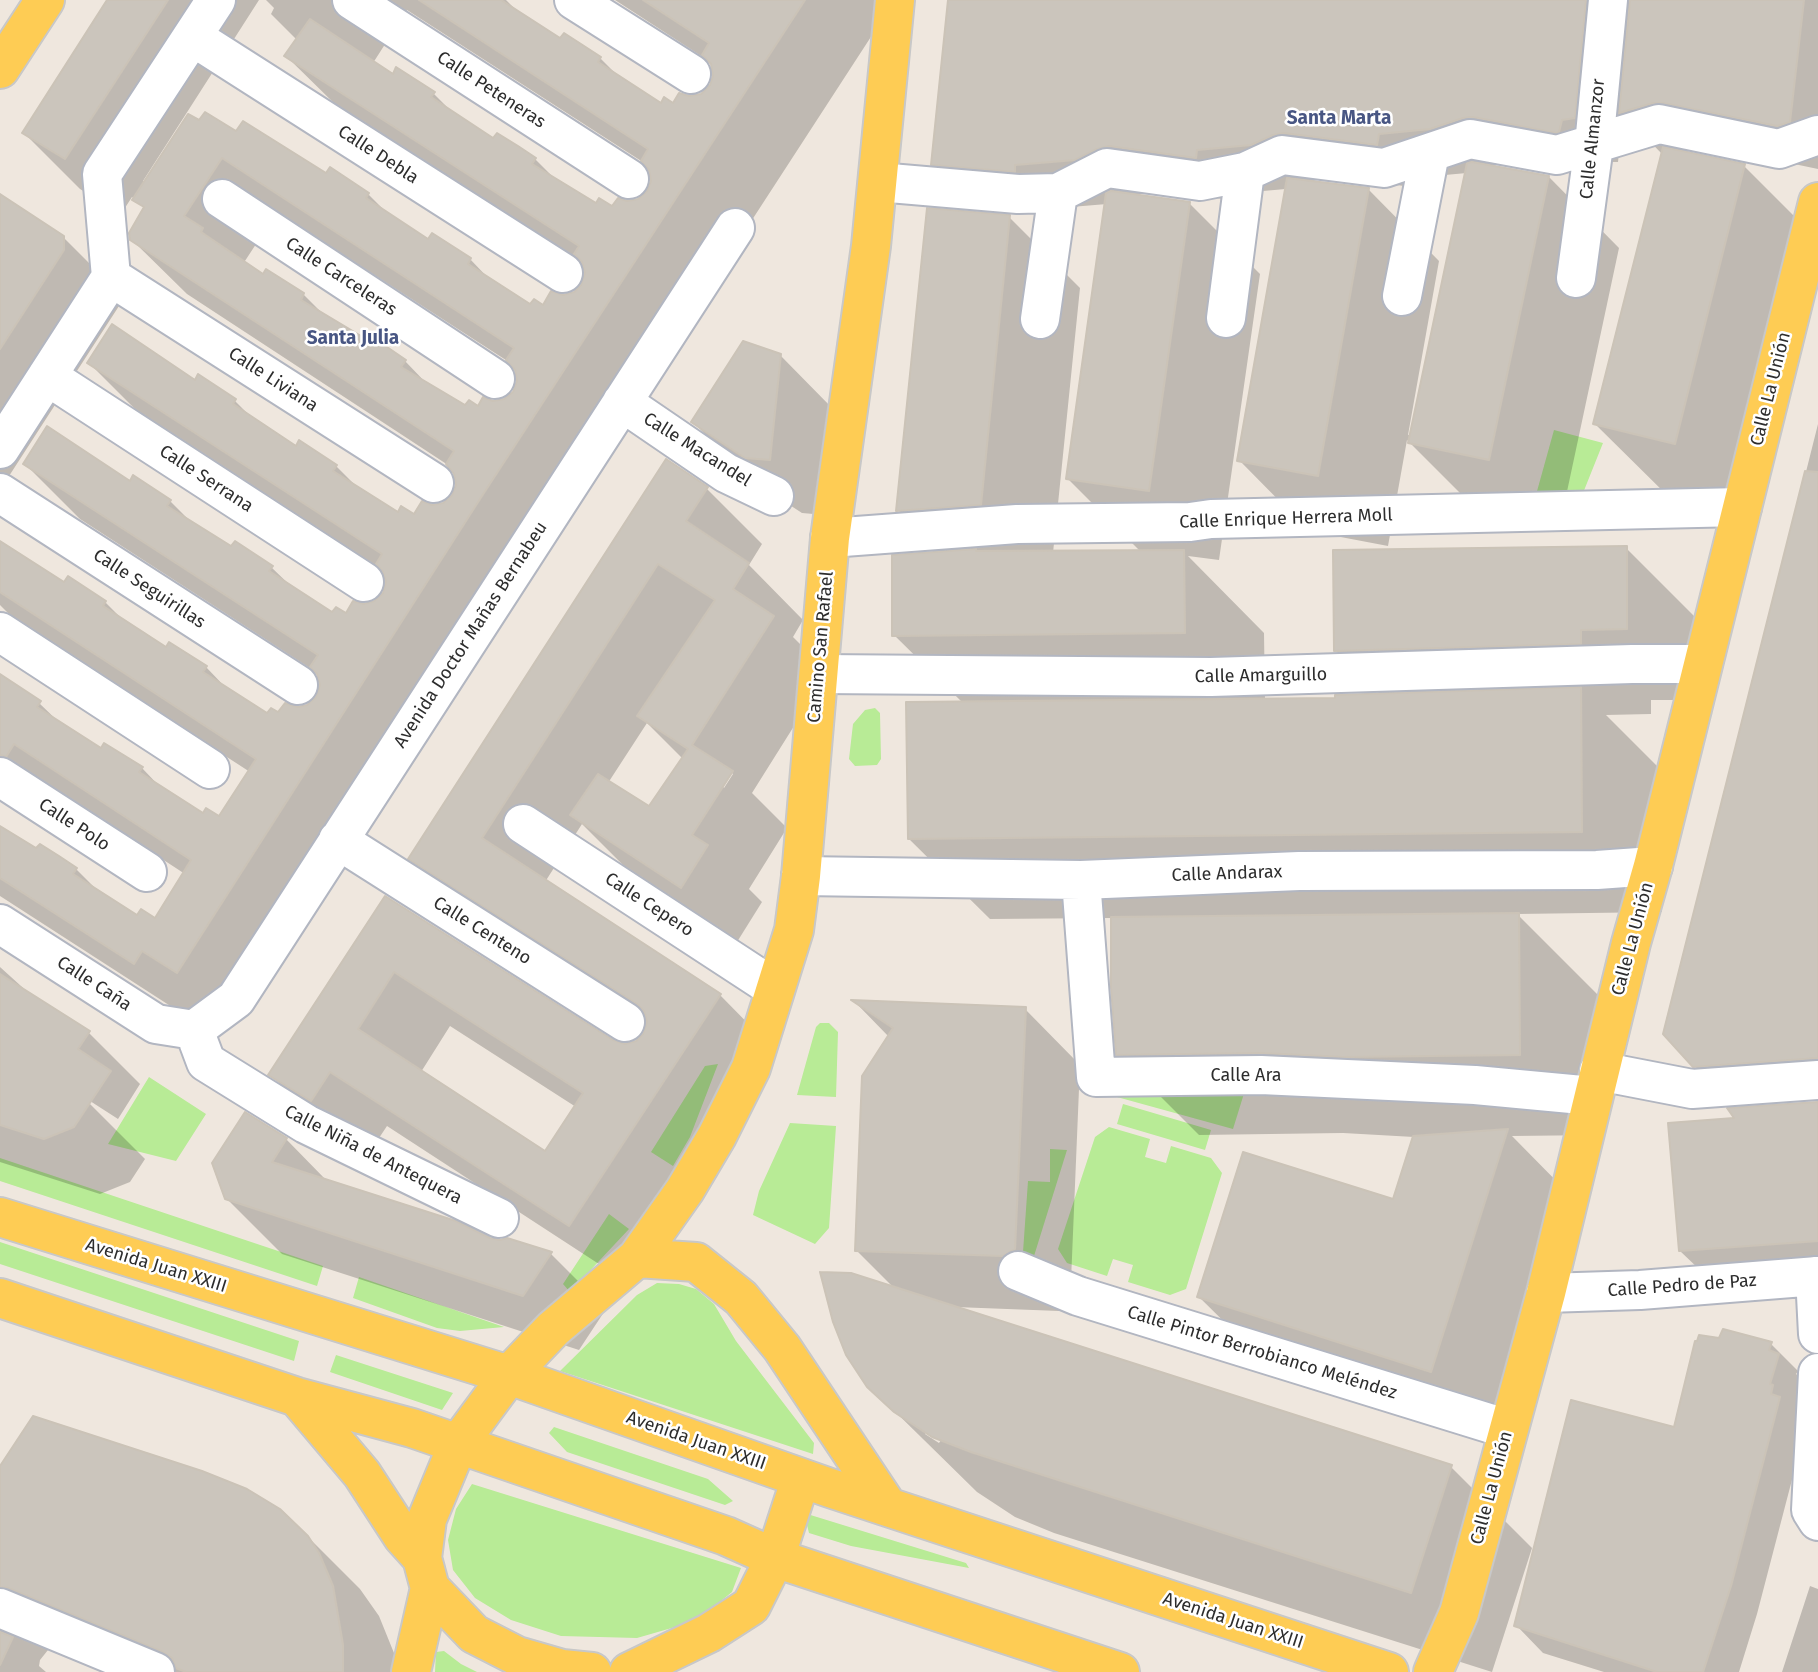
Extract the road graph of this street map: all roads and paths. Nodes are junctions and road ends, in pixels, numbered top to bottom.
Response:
1 (45, 0) edge
2 (216, 0) edge
3 (352, 0) edge
4 (574, 0) edge
5 (895, 0) edge
6 (1608, 0) edge
7 (193, 37) junction
8 (0, 69) edge
9 (691, 74) dead end
10 (1818, 135) edge
11 (1594, 145) junction
12 (1430, 153) junction
13 (1245, 172) junction
14 (629, 179) dead end
15 (878, 182) junction
16 (1058, 193) junction
17 (222, 199) dead end
18 (1818, 202) edge
19 (735, 228) dead end
20 (562, 273) dead end
21 (111, 277) junction
22 (1576, 278) dead end
23 (1402, 296) dead end
24 (1226, 318) dead end
25 (1040, 319) dead end
26 (47, 376) junction
27 (495, 379) dead end
28 (622, 402) junction
29 (0, 449) edge
30 (434, 483) dead end
31 (0, 493) edge
32 (774, 496) dead end
33 (1742, 507) junction
34 (830, 538) junction
35 (364, 582) dead end
36 (0, 632) edge
37 (1702, 664) junction
38 (819, 674) junction
39 (298, 685) dead end
40 (210, 769) dead end
41 (0, 777) edge
42 (523, 824) dead end
43 (338, 839) junction
44 (1653, 866) junction
45 (147, 872) dead end
46 (801, 876) junction
47 (1081, 880) junction
48 (0, 924) edge
49 (774, 988) junction
50 (625, 1022) dead end
51 (194, 1030) junction
52 (1818, 1080) edge
53 (1596, 1083) junction
54 (0, 1217) edge
55 (499, 1218) dead end
56 (637, 1258) junction
57 (1018, 1271) dead end
58 (1816, 1276) edge
59 (1546, 1293) junction
60 (0, 1298) edge
61 (1818, 1334) edge
62 (1818, 1373) edge
63 (509, 1375) junction
64 (297, 1397) junction
65 (1508, 1429) junction
66 (458, 1444) junction
67 (801, 1478) junction
68 (888, 1507) junction
69 (1814, 1516) edge
70 (775, 1558) junction
71 (426, 1573) junction
72 (0, 1608) edge
73 (155, 1672) edge
74 (411, 1672) edge
75 (592, 1672) edge
76 (629, 1672) edge
77 (1121, 1672) edge
78 (1389, 1672) edge
79 (1433, 1672) edge

1 - 8 main road
2 - 7 street
3 - 14 street, Calle Peteneras
4 - 9 street
5 - 15 main road, Camino San Rafael
6 - 11 street, Calle Almanzor
7 - 20 street, Calle Debla
7 - 21 street
10 - 11 street
11 - 12 street
11 - 22 street, Calle Almanzor
12 - 13 street
12 - 23 street
13 - 16 street
13 - 24 street
15 - 16 street
15 - 34 main road, Camino San Rafael
16 - 25 street
17 - 27 street, Calle Carceleras
18 - 33 main road, Calle La Unión
19 - 28 street, Avenida Doctor Mañas Bernabeu
21 - 26 street
21 - 30 street, Calle Liviana
26 - 29 street
26 - 35 street, Calle Serrana
28 - 32 street, Calle Macandel
28 - 43 street, Avenida Doctor Mañas Bernabeu
31 - 39 street, Calle Seguirillas
33 - 34 street, Calle Enrique Herrera Moll
33 - 37 main road, Calle La Unión
34 - 38 main road, Camino San Rafael
36 - 40 street
37 - 38 street, Calle Amarguillo
37 - 44 main road, Calle La Unión
38 - 46 main road, Camino San Rafael
41 - 45 street, Calle Polo
42 - 49 street, Calle Cepero
43 - 50 street, Calle Centeno
43 - 51 street, Avenida Doctor Mañas Bernabeu
44 - 47 street, Calle Andarax
44 - 53 main road, Calle La Unión
46 - 47 street, Calle Andarax
46 - 49 main road, Camino San Rafael
47 - 53 street, Calle Ara
48 - 51 street, Calle Caña
49 - 56 main road, Camino San Rafael
51 - 55 street, Calle Niña de Antequera
52 - 53 street
53 - 59 main road, Calle La Unión
54 - 63 main road, Avenida Juan XXIII
56 - 63 main road, Camino San Rafael
56 - 68 main road
57 - 65 street, Calle Pintor Berrobianco Meléndez
58 - 59 street, Calle Pedro de Paz
58 - 61 street
59 - 65 main road, Calle La Unión
60 - 64 main road
62 - 69 street
63 - 66 main road, Camino San Rafael
63 - 67 main road, Avenida Juan XXIII
64 - 66 main road
64 - 71 main road
65 - 79 main road, Calle La Unión
66 - 70 main road
66 - 71 main road, Camino San Rafael
67 - 68 main road, Avenida Juan XXIII
67 - 70 main road
68 - 78 main road, Avenida Juan XXIII
70 - 76 main road
70 - 77 main road
71 - 74 main road
71 - 75 main road
72 - 73 street

